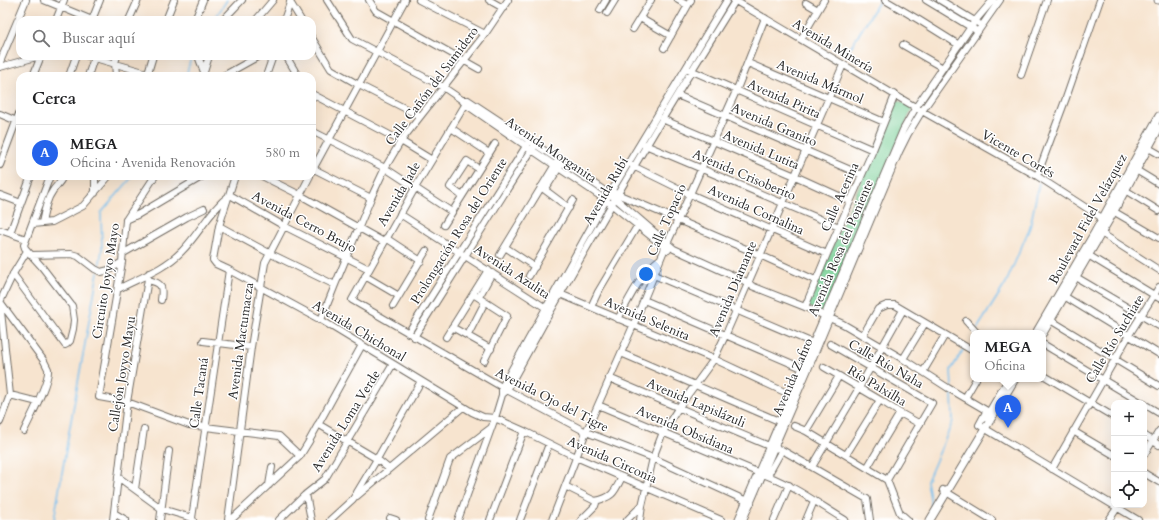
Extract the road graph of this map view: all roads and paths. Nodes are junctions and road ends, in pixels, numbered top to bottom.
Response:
1 (26, 0) edge
2 (44, 0) edge
3 (64, 0) edge
4 (100, 0) edge
5 (138, 0) edge
6 (174, 0) edge
7 (203, 0) edge
8 (242, 0) edge
9 (273, 0) edge
10 (327, 0) edge
11 (369, 0) edge
12 (405, 0) edge
13 (419, 0) edge
14 (488, 0) edge
15 (508, 0) edge
16 (606, 0) edge
17 (615, 0) edge
18 (651, 0) edge
19 (678, 0) edge
20 (727, 0) edge
21 (734, 0) edge
22 (824, 0) edge
23 (885, 0) edge
24 (926, 0) edge
25 (940, 0) edge
26 (993, 0) edge
27 (1000, 0) edge
28 (1047, 0) edge
29 (1100, 0) edge
30 (290, 1) edge
31 (689, 3) edge
32 (806, 3) dead end
33 (61, 8) junction
34 (503, 8) junction
35 (600, 10) dead end
36 (818, 10) junction
37 (607, 13) dead end
38 (19, 16) edge
39 (58, 16) edge
40 (82, 16) edge
41 (94, 16) edge
42 (131, 16) edge
43 (168, 16) edge
44 (197, 16) edge
45 (227, 16) edge
46 (259, 16) edge
47 (285, 16) edge
48 (299, 16) edge
49 (640, 18) junction
50 (765, 18) junction
51 (394, 21) junction
52 (975, 21) junction
53 (16, 24) edge
54 (981, 25) junction
55 (971, 27) junction
56 (633, 29) dead end
57 (977, 31) junction
58 (485, 34) junction
59 (671, 36) junction
60 (801, 39) junction
61 (316, 45) edge
62 (903, 45) dead end
63 (959, 45) junction
64 (664, 48) dead end
65 (377, 53) junction
66 (464, 59) junction
67 (25, 60) edge
68 (39, 60) edge
69 (75, 60) edge
70 (93, 60) edge
71 (101, 60) edge
72 (116, 60) edge
73 (152, 60) edge
74 (200, 60) edge
75 (207, 60) edge
76 (252, 60) edge
77 (272, 60) edge
78 (288, 60) edge
79 (0, 62) edge
80 (748, 63) junction
81 (115, 64) junction
82 (843, 64) junction
83 (0, 67) edge
84 (943, 68) junction
85 (479, 69) dead end
86 (689, 69) junction
87 (34, 72) edge
88 (70, 72) edge
89 (90, 72) edge
90 (116, 72) edge
91 (141, 72) edge
92 (148, 72) edge
93 (203, 72) edge
94 (204, 72) edge
95 (230, 72) edge
96 (267, 72) edge
97 (296, 72) edge
98 (1021, 74) dead end
99 (359, 85) junction
100 (443, 87) junction
101 (737, 89) junction
102 (677, 95) junction
103 (895, 95) junction
104 (316, 96) edge
105 (828, 98) junction
106 (465, 102) junction
107 (916, 107) junction
108 (922, 111) junction
109 (345, 112) junction
110 (0, 114) edge
111 (420, 116) junction
112 (725, 116) junction
113 (1159, 116) edge
114 (662, 120) junction
115 (16, 121) edge
116 (884, 122) junction
117 (817, 125) junction
118 (16, 127) edge
119 (451, 128) junction
120 (1159, 128) edge
121 (316, 133) edge
122 (330, 140) junction
123 (401, 141) junction
124 (713, 142) junction
125 (495, 144) dead end
126 (644, 144) junction
127 (530, 146) junction
128 (1146, 146) junction
129 (806, 150) junction
130 (873, 150) junction
131 (489, 153) junction
132 (1159, 154) edge
133 (432, 160) junction
134 (316, 163) edge
135 (558, 164) junction
136 (0, 165) edge
137 (633, 166) junction
138 (385, 168) junction
139 (479, 169) junction
140 (702, 169) junction
141 (1136, 170) junction
142 (316, 171) edge
143 (862, 175) junction
144 (795, 176) junction
145 (1037, 176) junction
146 (29, 180) edge
147 (49, 180) edge
148 (62, 180) edge
149 (94, 180) edge
150 (106, 180) edge
151 (152, 180) edge
152 (196, 180) edge
153 (234, 180) edge
154 (270, 180) edge
155 (308, 180) edge
156 (1159, 184) edge
157 (415, 188) junction
158 (543, 188) junction
159 (1125, 190) junction
160 (95, 193) junction
161 (690, 194) junction
162 (0, 195) edge
163 (230, 195) junction
164 (300, 195) junction
165 (462, 196) junction
166 (612, 197) junction
167 (371, 198) junction
168 (573, 200) dead end
169 (850, 201) junction
170 (21, 202) junction
171 (783, 203) junction
172 (568, 208) junction
173 (204, 209) dead end
174 (1114, 211) junction
175 (1159, 211) edge
176 (452, 212) junction
177 (400, 214) junction
178 (869, 218) junction
179 (1102, 218) junction
180 (126, 220) junction
181 (678, 220) junction
182 (42, 223) junction
183 (639, 223) junction
184 (33, 224) junction
185 (444, 225) dead end
186 (219, 226) junction
187 (284, 226) junction
188 (839, 227) junction
189 (359, 228) junction
190 (772, 229) junction
191 (0, 230) edge
192 (10, 233) junction
193 (1102, 233) junction
194 (1159, 238) edge
195 (26, 240) junction
196 (385, 240) junction
197 (666, 246) junction
198 (505, 247) junction
199 (581, 250) junction
200 (27, 251) junction
201 (426, 251) dead end
202 (269, 253) junction
203 (463, 253) junction
204 (122, 254) junction
205 (827, 254) junction
206 (500, 255) dead end
207 (760, 255) junction
208 (1088, 255) junction
209 (346, 258) junction
210 (661, 258) junction
211 (421, 261) junction
212 (122, 262) junction
213 (535, 267) junction
214 (368, 269) junction
215 (229, 270) junction
216 (1159, 270) edge
217 (490, 271) junction
218 (149, 273) junction
219 (13, 274) junction
220 (654, 275) junction
221 (365, 276) junction
222 (530, 276) dead end
223 (1076, 276) junction
224 (148, 280) junction
225 (815, 280) junction
226 (335, 285) junction
227 (749, 285) junction
228 (260, 287) junction
229 (1159, 287) edge
230 (118, 289) junction
231 (560, 294) junction
232 (399, 296) junction
233 (476, 296) junction
234 (1064, 296) junction
235 (1156, 297) edge
236 (162, 300) dead end
237 (352, 300) joint
238 (644, 300) junction
239 (0, 302) edge
240 (485, 302) junction
241 (394, 306) dead end
242 (591, 307) junction
243 (805, 307) junction
244 (548, 309) junction
245 (737, 310) junction
246 (903, 310) junction
247 (1141, 315) junction
248 (827, 317) junction
249 (618, 319) junction
250 (1048, 319) junction
251 (321, 320) junction
252 (966, 321) dead end
253 (925, 323) junction
254 (633, 326) junction
255 (1159, 326) edge
256 (452, 327) junction
257 (974, 330) edge
258 (1039, 330) edge
259 (1044, 330) edge
260 (408, 333) junction
261 (726, 334) junction
262 (468, 335) junction
263 (864, 335) junction
264 (945, 335) junction
265 (1129, 335) junction
266 (414, 337) junction
267 (446, 337) dead end
268 (204, 341) dead end
269 (217, 343) junction
270 (813, 343) junction
271 (830, 344) dead end
272 (362, 345) junction
273 (883, 346) junction
274 (1046, 346) edge
275 (251, 347) junction
276 (491, 348) junction
277 (970, 349) edge
278 (621, 353) junction
279 (1159, 354) edge
280 (903, 359) junction
281 (1115, 359) junction
282 (714, 360) junction
283 (484, 361) dead end
284 (393, 364) junction
285 (824, 367) dead end
286 (802, 368) junction
287 (870, 369) junction
288 (923, 372) junction
289 (839, 376) junction
290 (1046, 376) edge
291 (609, 378) junction
292 (1103, 380) junction
293 (421, 381) junction
294 (974, 382) edge
295 (1004, 382) edge
296 (1007, 382) edge
297 (1013, 382) edge
298 (696, 385) junction
299 (1159, 386) edge
300 (859, 388) junction
301 (504, 389) junction
302 (10, 395) junction
303 (790, 395) junction
304 (965, 398) junction
305 (880, 400) junction
306 (1136, 400) edge
307 (38, 402) junction
308 (127, 402) junction
309 (1090, 403) junction
310 (598, 405) junction
311 (1147, 406) edge
312 (463, 407) junction
313 (679, 407) junction
314 (988, 411) junction
315 (900, 413) junction
316 (1159, 413) edge
317 (1111, 415) edge
318 (495, 418) junction
319 (0, 422) edge
320 (782, 422) junction
321 (318, 424) junction
322 (920, 424) junction
323 (794, 426) dead end
324 (144, 428) dead end
325 (206, 428) junction
326 (492, 428) junction
327 (983, 428) junction
328 (24, 431) dead end
329 (240, 431) junction
330 (524, 431) junction
331 (806, 431) junction
332 (1073, 431) junction
333 (1159, 431) edge
334 (586, 432) junction
335 (663, 432) junction
336 (1147, 438) edge
337 (1153, 441) junction
338 (347, 442) junction
339 (826, 443) junction
340 (549, 444) junction
341 (1159, 444) edge
342 (772, 447) junction
343 (782, 450) junction
344 (1147, 450) edge
345 (169, 451) dead end
346 (1111, 453) edge
347 (846, 455) junction
348 (300, 456) junction
349 (576, 457) junction
350 (653, 458) junction
351 (377, 459) junction
352 (272, 467) dead end
353 (812, 467) junction
354 (867, 468) junction
355 (389, 469) junction
356 (1052, 469) junction
357 (763, 474) junction
358 (1147, 475) edge
359 (622, 477) junction
360 (118, 478) junction
361 (887, 480) junction
362 (1159, 482) edge
363 (269, 485) junction
364 (788, 485) junction
365 (565, 486) junction
366 (646, 487) junction
367 (135, 489) junction
368 (945, 491) junction
369 (306, 494) junction
370 (353, 499) junction
371 (595, 501) junction
372 (814, 501) junction
373 (748, 502) junction
374 (1111, 504) edge
375 (642, 506) junction
376 (1114, 508) edge
377 (1118, 508) edge
378 (934, 509) junction
379 (162, 510) junction
380 (114, 513) junction
381 (836, 518) edge
382 (192, 519) edge
383 (642, 519) edge
384 (113, 520) edge
385 (126, 520) edge
386 (160, 520) edge
387 (229, 520) edge
388 (279, 520) edge
389 (311, 520) edge
390 (330, 520) edge
391 (428, 520) edge
392 (458, 520) edge
393 (490, 520) edge
394 (520, 520) edge
395 (552, 520) edge
396 (581, 520) edge
397 (627, 520) edge
398 (721, 520) edge
399 (738, 520) edge
400 (743, 520) edge
401 (774, 520) edge
402 (806, 520) edge
403 (845, 520) edge
404 (870, 520) edge
405 (908, 520) edge
406 (925, 520) edge
407 (930, 520) edge
408 (992, 520) edge
409 (1109, 520) edge
410 (1138, 520) edge

1 - 38 street
2 - 33 street
3 - 33 street
4 - 41 street
5 - 42 street
6 - 43 street
7 - 44 street
8 - 45 street
9 - 46 street
10 - 65 street, Avenida Morganita
11 - 51 street
12 - 51 street
13 - 58 street
14 - 34 street
15 - 34 street, Calle Cañón del Sumidero
16 - 35 street
17 - 37 street
18 - 49 street
19 - 31 street
20 - 86 street, Avenida Rubí
21 - 50 street, Avenida Minería
21 - 86 street, Avenida Rubí
22 - 36 street
23 - 63 street
24 - 55 street
25 - 52 street
26 - 52 street, Avenida Rosa del Poniente
27 - 54 street
28 - 98 street
29 - 145 street
30 - 47 street
30 - 48 street
31 - 59 street
32 - 36 street
33 - 39 street
33 - 40 street
34 - 58 street, Calle Cañón del Sumidero
36 - 60 street
49 - 56 street
49 - 59 street
50 - 60 street, Avenida Minería
50 - 80 street, Calle Topacio
51 - 65 street
51 - 66 street
52 - 54 street
52 - 55 street, Avenida Rosa del Poniente
53 - 79 street
54 - 57 street
55 - 57 street
55 - 63 street, Avenida Rosa del Poniente
57 - 108 street
58 - 66 street, Calle Cañón del Sumidero
59 - 64 street
60 - 82 street, Avenida Minería
61 - 99 street
62 - 84 street
63 - 84 street, Avenida Rosa del Poniente
65 - 99 street
65 - 100 street, Avenida Morganita
66 - 85 street
66 - 100 street, Calle Cañón del Sumidero
67 - 83 street
68 - 87 street
69 - 88 street
70 - 89 street
71 - 81 street
72 - 81 street
73 - 92 street
74 - 93 street
75 - 94 street
76 - 95 street
77 - 96 street
78 - 97 street
80 - 101 street, Calle Topacio
80 - 105 street, Avenida Mármol
81 - 90 street
81 - 91 street
82 - 103 street, Avenida Minería
82 - 105 street, Avenida Diamante
84 - 107 street, Avenida Rosa del Poniente
86 - 101 street, Avenida Pirita
86 - 102 street, Avenida Rubí
86 - 126 street, Avenida Rubí
99 - 109 street
99 - 111 street
100 - 106 street, Avenida Morganita
100 - 111 street, Calle Cañón del Sumidero
101 - 112 street, Calle Topacio
101 - 117 street, Avenida Pirita
102 - 112 street, Avenida Granito
102 - 114 street, Avenida Rubí
103 - 107 street, Avenida Minería
103 - 116 street, Calle Acerina
104 - 109 street
105 - 116 street, Avenida Mármol
105 - 117 street, Avenida Diamante
106 - 119 street, Avenida Jade
106 - 127 street, Avenida Morganita
107 - 108 street, Avenida Minería
107 - 178 street, Avenida Rosa del Poniente
108 - 145 street, Vicente Cortés
108 - 178 street, Avenida Zafiro
109 - 122 street
109 - 123 street
110 - 115 street
111 - 123 street, Calle Cañón del Sumidero
112 - 124 street, Calle Topacio
112 - 129 street, Avenida Granito
113 - 128 main road, Boulevard Fidel Velázquez
114 - 124 street, Avenida Lutita
114 - 126 street, Avenida Rubí
116 - 130 street, Calle Acerina
117 - 129 street, Avenida Diamante
117 - 130 street, Avenida Pirita
118 - 136 street
119 - 131 street
119 - 133 street, Avenida Jade
120 - 128 main road, Boulevard Fidel Velázquez
121 - 122 street
122 - 134 street
122 - 138 street
123 - 133 street
123 - 138 street, Calle Cañón del Sumidero
124 - 140 street, Calle Topacio
124 - 144 street, Avenida Lutita
125 - 131 street
126 - 137 street, Avenida Rubí
126 - 140 street, Avenida Crisoberito
126 - 166 street, Avenida Rubí
127 - 135 street, Avenida Morganita
127 - 203 street, Prolongación Rosa del Oriente
128 - 132 street
128 - 141 main road, Boulevard Fidel Velázquez
128 - 179 main road, Boulevard Fidel Velázquez
129 - 143 street, Avenida Granito
129 - 144 street, Avenida Diamante
130 - 143 street, Calle Acerina
131 - 139 street
133 - 157 street, Avenida Jade
135 - 158 street
135 - 166 street, Avenida Morganita
137 - 161 street, Avenida Cornalina
137 - 166 street, Avenida Rubí
138 - 157 street
138 - 167 street, Calle Cañón del Sumidero
139 - 165 street
139 - 165 street
140 - 161 street, Calle Topacio
140 - 171 street, Avenida Crisoberito
141 - 156 street
141 - 159 main road, Boulevard Fidel Velázquez
142 - 167 street
143 - 169 street, Calle Acerina
144 - 169 street, Avenida Lutita
144 - 171 street, Avenida Diamante
145 - 179 street, Vicente Cortés
146 - 170 street
147 - 184 street
148 - 182 street
149 - 160 street
150 - 160 street
151 - 180 street, Circuito Joyyo Mayo
152 - 180 street
153 - 163 street
154 - 164 street
155 - 164 street, Avenida Mactumacza
157 - 176 street
157 - 177 street, Avenida Jade
158 - 172 street
158 - 198 street
159 - 174 main road, Boulevard Fidel Velázquez
159 - 175 street
160 - 182 street
161 - 181 street, Calle Topacio
161 - 190 street, Avenida Cornalina
162 - 170 street
163 - 186 street
163 - 187 street, Avenida Cerro Brujo
163 - 218 street
164 - 187 street, Avenida Mactumacza
164 - 189 street
165 - 176 street
166 - 181 street
166 - 183 street, Avenida Morganita
166 - 199 street, Avenida Rubí
167 - 189 street, Calle Cañón del Sumidero
168 - 172 street
169 - 188 street, Calle Acerina
170 - 192 street
171 - 188 street, Avenida Crisoberito
171 - 190 street, Avenida Diamante
172 - 213 street
173 - 204 street
174 - 193 main road, Boulevard Fidel Velázquez
174 - 194 street
176 - 185 street
177 - 196 street, Avenida Jade
177 - 203 street, Avenida Azulita
178 - 248 street, Avenida Zafiro
179 - 250 main road, Boulevard Fidel Velázquez
180 - 204 street, Circuito Joyyo Mayo
181 - 197 street, Calle Topacio
181 - 207 street
182 - 184 street
183 - 197 street, Avenida Morganita
183 - 242 street
184 - 195 street
186 - 202 street
186 - 215 street, Avenida Chichonal
187 - 202 street, Avenida Mactumacza
187 - 209 street, Avenida Cerro Brujo
188 - 205 street, Calle Acerina
189 - 196 street
189 - 209 street, Calle Cañón del Sumidero
190 - 205 street, Avenida Cornalina
190 - 207 street, Avenida Diamante
191 - 192 street
192 - 195 street
193 - 208 main road, Boulevard Fidel Velázquez
193 - 216 street
195 - 200 street
196 - 211 street
196 - 214 street, Avenida Jade
197 - 210 street, Calle Topacio
197 - 227 street, Avenida Morganita
198 - 206 street
198 - 213 street
199 - 231 street, Avenida Rubí
199 - 244 street, Avenida Rubí
200 - 212 street
200 - 219 street
200 - 219 street
201 - 211 street
202 - 226 street
202 - 228 street, Avenida Mactumacza
203 - 217 street, Avenida Azulita
203 - 260 street, Prolongación Rosa del Oriente
203 - 266 street, Prolongación Rosa del Oriente
204 - 212 street, Circuito Joyyo Mayo
205 - 225 street, Calle Acerina
207 - 225 street
207 - 227 street, Avenida Diamante
208 - 223 main road, Boulevard Fidel Velázquez
208 - 235 street
209 - 214 street, Avenida Cerro Brujo
209 - 226 street, Calle Cañón del Sumidero
210 - 220 street, Calle Topacio
210 - 249 street
211 - 232 street
212 - 230 street, Circuito Joyyo Mayo
213 - 222 street
214 - 221 street, Avenida Jade
215 - 228 street, Avenida Chichonal
215 - 269 street, Calle Tacaná
217 - 233 street
217 - 244 street, Avenida Azulita
218 - 224 street, Callejón Joyyo Mayu
218 - 230 street
219 - 239 street
220 - 238 street, Calle Topacio
220 - 245 street
221 - 232 street
221 - 237 street, Avenida Jade
223 - 234 main road, Boulevard Fidel Velázquez
223 - 247 street
224 - 236 street
224 - 308 street, Callejón Joyyo Mayu
225 - 243 street, Calle Acerina
226 - 251 street, Calle Cañón del Sumidero
227 - 243 street, Avenida Morganita
227 - 245 street, Avenida Diamante
228 - 251 street, Avenida Chichonal
228 - 275 street, Avenida Mactumacza
229 - 235 street, Calle Río Suchiate
230 - 308 street, Circuito Joyyo Mayo
231 - 242 street, Avenida Selenita
231 - 244 street, Avenida Rubí
232 - 241 street
233 - 240 street
233 - 256 street
234 - 250 main road, Boulevard Fidel Velázquez
234 - 265 street
235 - 247 street, Calle Río Suchiate
237 - 260 street, Avenida Ojo del Tigre
238 - 254 street, Calle Topacio
238 - 261 street
239 - 302 street
239 - 307 street
240 - 262 street
240 - 276 street
242 - 249 street, Avenida Selenita
243 - 248 street, Avenida Morganita
244 - 301 street, Avenida Rubí
245 - 261 street, Avenida Diamante
245 - 270 street
246 - 253 street
246 - 263 street
246 - 273 street
247 - 255 street
247 - 265 street, Calle Río Suchiate
248 - 263 street, Avenida Morganita
248 - 270 street, Avenida Rosa del Poniente
248 - 320 street, Avenida Zafiro
249 - 254 street, Avenida Selenita
250 - 258 main road, Boulevard Fidel Velázquez
250 - 259 main road, Boulevard Fidel Velázquez
250 - 281 street
251 - 272 street, Avenida Chichonal
252 - 257 street
253 - 264 street
253 - 280 street
254 - 278 street, Calle Topacio
254 - 282 street, Avenida Selenita
256 - 262 street
256 - 267 street
260 - 266 street, Avenida Ojo del Tigre
261 - 282 street, Avenida Diamante
261 - 286 street
262 - 276 street
263 - 273 street, Avenida Morganita
264 - 277 street
264 - 288 street
265 - 279 street
265 - 281 street, Calle Río Suchiate
266 - 301 street, Avenida Ojo del Tigre
268 - 269 street
269 - 275 street
269 - 325 street, Calle Tacaná
270 - 286 street, Avenida Rosa del Poniente
271 - 287 street, Calle Río Naha
272 - 284 street, Avenida Chichonal
272 - 321 street
273 - 280 street, Avenida Morganita
273 - 287 street
274 - 292 street
275 - 329 street, Avenida Mactumacza
276 - 283 street
278 - 291 street, Calle Topacio
278 - 298 street
280 - 288 street, Avenida Morganita
281 - 292 street, Calle Río Suchiate
281 - 299 street
282 - 298 street, Avenida Diamante
282 - 303 street, Avenida Selenita
284 - 293 street, Avenida Chichonal
284 - 338 street, Avenida Loma Verde
285 - 289 street, Río Palxilha
286 - 303 street, Avenida Rosa del Poniente
287 - 300 street
287 - 322 street, Calle Río Naha
288 - 304 street, Avenida Morganita
289 - 300 street, Río Palxilha
289 - 331 street
290 - 309 street
291 - 310 street, Calle Topacio
291 - 313 street, Avenida Lapislázuli
292 - 306 street
292 - 309 street, Calle Río Suchiate
293 - 312 street, Avenida Chichonal
293 - 351 street
294 - 304 street
295 - 314 street
296 - 314 main road
297 - 327 main road
298 - 313 street, Avenida Diamante
298 - 320 street
300 - 305 street, Río Palxilha
300 - 339 street
301 - 318 street, Avenida Rubí
301 - 334 street, Avenida Ojo del Tigre
302 - 307 street
302 - 319 street
303 - 320 street, Avenida Rosa del Poniente
304 - 314 street, Avenida Morganita
305 - 315 street, Río Palxilha
305 - 347 street
307 - 328 street
308 - 325 street
308 - 360 street, Callejón Joyyo Mayu
309 - 317 street
309 - 332 street, Calle Río Suchiate
310 - 334 street, Calle Topacio
310 - 335 street, Avenida Obsidiana
311 - 316 street
312 - 318 street, Avenida Chichonal
312 - 355 street
313 - 335 street, Avenida Diamante
313 - 342 street, Avenida Lapislázuli
314 - 327 main road
315 - 322 street, Río Palxilha
315 - 354 street
318 - 326 street, Avenida Rubí
318 - 330 street, Avenida Circonia
320 - 342 street, Avenida Zafiro
321 - 338 street
321 - 348 street
322 - 361 street
323 - 331 street
324 - 367 street
325 - 329 street
325 - 382 street, Calle Tacaná
326 - 391 street
326 - 392 street, Avenida Rubí
327 - 356 street
327 - 368 main road
329 - 348 street
329 - 387 street, Avenida Mactumacza
330 - 340 street, Avenida Circonia
330 - 393 street
331 - 339 street
332 - 346 street
332 - 356 street, Calle Río Suchiate
333 - 337 street
334 - 349 street, Calle Topacio
334 - 350 street, Avenida Ojo del Tigre
335 - 350 street, Avenida Diamante
335 - 357 street, Avenida Obsidiana
336 - 337 street
337 - 341 street
337 - 344 street
338 - 351 street
338 - 369 street, Avenida Loma Verde
339 - 347 street
339 - 353 street
340 - 349 street, Avenida Circonia
340 - 394 street
342 - 343 street, Avenida Lapislázuli
342 - 357 street, Avenida Zafiro
343 - 353 street, Avenida Lapislázuli
343 - 357 street
345 - 379 street
347 - 354 street
348 - 363 street
349 - 359 street, Avenida Circonia
349 - 365 street, Calle Topacio
350 - 366 street, Avenida Diamante
350 - 373 street, Avenida Ojo del Tigre
351 - 355 street
351 - 370 street
352 - 363 street
353 - 404 street, Avenida Lapislázuli
354 - 361 street
355 - 370 street
356 - 374 street
357 - 364 street, Avenida Obsidiana
357 - 373 street, Avenida Zafiro
358 - 362 street
359 - 366 street, Avenida Circonia
359 - 371 street
360 - 367 street
360 - 380 street, Callejón Joyyo Mayu
361 - 405 street
363 - 387 street
364 - 372 street, Avenida Obsidiana
364 - 401 street
365 - 371 street
365 - 395 street, Calle Topacio
366 - 375 street, Avenida Diamante
366 - 398 street, Avenida Circonia
367 - 379 street
368 - 378 main road
368 - 408 street
369 - 388 street, Avenida Loma Verde
369 - 389 street
370 - 390 street
371 - 396 street
372 - 381 street, Avenida Obsidiana
372 - 402 street
373 - 399 street
373 - 400 street, Avenida Zafiro
375 - 383 street, Avenida Diamante
375 - 397 street
376 - 409 street
377 - 410 street
378 - 406 main road
378 - 407 main road
379 - 382 street
379 - 386 street
380 - 384 street, Callejón Joyyo Mayu
380 - 385 street
381 - 403 street, Avenida Obsidiana

